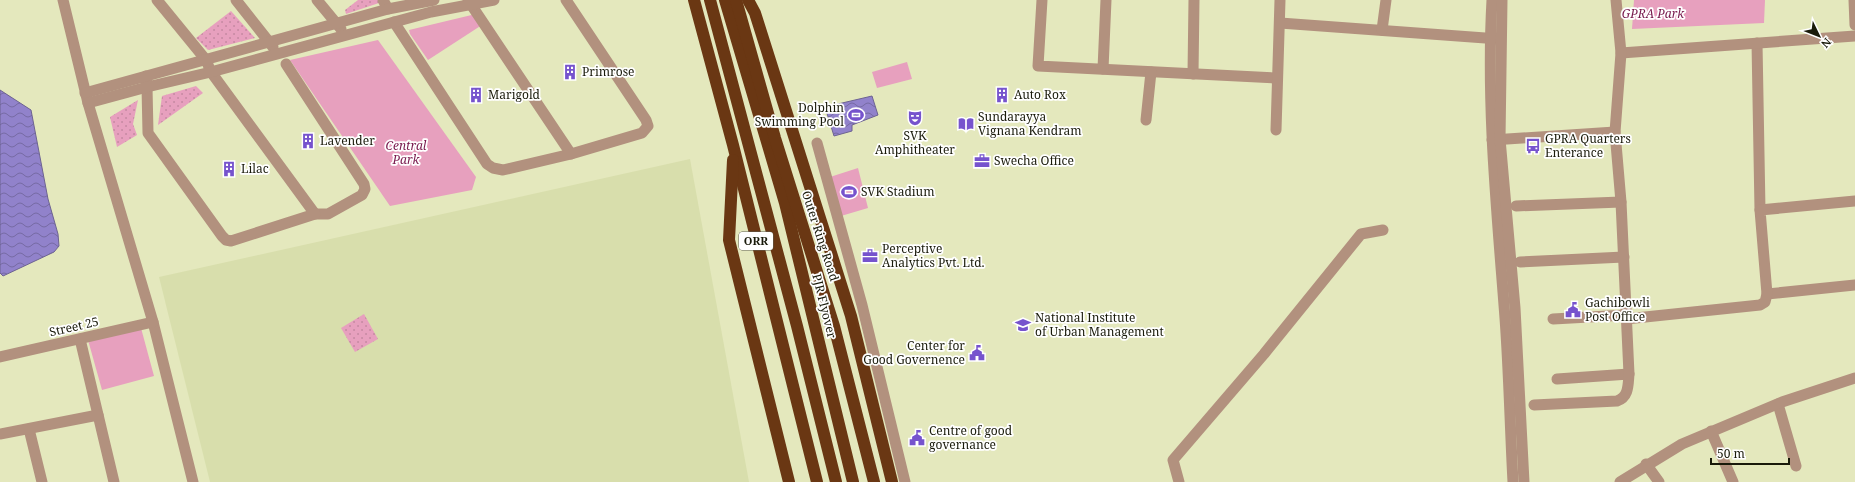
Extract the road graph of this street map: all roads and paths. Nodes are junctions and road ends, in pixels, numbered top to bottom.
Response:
1 (63, 0) edge
2 (157, 0) edge
3 (236, 0) edge
4 (317, 0) edge
5 (434, 0) edge
6 (494, 0) edge
7 (566, 0) edge
8 (694, 0) edge
9 (710, 0) edge
10 (724, 0) edge
11 (736, 0) edge
12 (748, 0) edge
13 (1042, 0) edge
14 (1106, 0) edge
15 (1194, 0) edge
16 (1280, 0) edge
17 (1386, 0) edge
18 (1492, 0) edge
19 (1502, 0) edge
20 (1616, 0) edge
21 (1854, 0) edge
22 (469, 3) edge
23 (386, 5) edge
24 (394, 22) junction
25 (1280, 23) junction
26 (337, 24) junction
27 (1855, 25) edge
28 (1382, 30) junction
29 (345, 35) junction
30 (1855, 36) edge
31 (1495, 39) junction
32 (269, 41) junction
33 (1757, 43) junction
34 (277, 53) junction
35 (1621, 53) junction
36 (206, 60) junction
37 (286, 64) dead end
38 (1103, 69) junction
39 (211, 72) junction
40 (1151, 72) junction
41 (1193, 74) junction
42 (1277, 78) junction
43 (147, 81) junction
44 (87, 98) junction
45 (1146, 120) dead end
46 (1276, 130) dead end
47 (1615, 132) junction
48 (1496, 140) junction
49 (817, 143) dead end
50 (733, 145) junction
51 (571, 154) junction
52 (1855, 201) edge
53 (1621, 202) junction
54 (1516, 206) dead end
55 (1760, 210) junction
56 (315, 214) junction
57 (1383, 230) dead end
58 (1624, 257) junction
59 (1520, 262) dead end
60 (1855, 285) edge
61 (1767, 294) junction
62 (1626, 317) junction
63 (1553, 319) dead end
64 (153, 322) junction
65 (80, 339) junction
66 (0, 357) edge
67 (1629, 374) junction
68 (1855, 378) edge
69 (1556, 379) dead end
70 (1778, 404) junction
71 (1534, 405) dead end
72 (98, 415) junction
73 (30, 428) junction
74 (1711, 431) junction
75 (0, 434) edge
76 (1646, 464) junction
77 (1796, 466) dead end
78 (42, 482) edge
79 (114, 482) edge
80 (193, 482) edge
81 (789, 482) edge
82 (817, 482) edge
83 (836, 482) edge
84 (854, 482) edge
85 (874, 482) edge
86 (892, 482) edge
87 (905, 482) edge
88 (1179, 482) edge
89 (1513, 482) edge
90 (1524, 482) edge
91 (1620, 482) edge
92 (1659, 482) edge
93 (1733, 482) edge

1 - 44 street
2 - 36 street
3 - 32 street
4 - 26 street
5 - 23 street
6 - 22 street
7 - 51 street
8 - 50 highway, ORR
9 - 83 highway
10 - 84 highway, PJR Flyover
11 - 85 highway, Outer Ring Road
12 - 86 highway
13 - 38 street
14 - 38 street
15 - 41 street
16 - 25 street
17 - 28 street
18 - 31 street
19 - 31 street
20 - 35 street
21 - 27 street
22 - 24 street
22 - 51 street
23 - 26 street
24 - 29 street
24 - 51 street
25 - 28 street
25 - 42 street
26 - 29 street
26 - 32 street
28 - 31 street
29 - 34 street
30 - 33 street
31 - 48 street
32 - 34 street
32 - 36 street
33 - 35 street
33 - 55 street
34 - 39 street
35 - 47 street
36 - 39 street
36 - 43 street
37 - 56 street
38 - 40 street
39 - 43 street
39 - 56 street
40 - 41 street
40 - 45 street
41 - 42 street
42 - 46 street
43 - 44 street
43 - 56 street
44 - 64 street
47 - 48 street
47 - 53 street
48 - 89 street
48 - 90 street
49 - 87 street
50 - 81 highway
50 - 82 highway, ORR
52 - 55 street
53 - 54 street
53 - 58 street
55 - 61 street
57 - 88 street
58 - 59 street
58 - 62 street
60 - 61 street
61 - 62 street
62 - 63 street
62 - 67 street
64 - 65 street, Street 25
64 - 80 street
65 - 66 street, Street 25
65 - 72 street
67 - 69 street
67 - 71 street
68 - 70 street
70 - 74 street
70 - 77 street
72 - 73 street
72 - 79 street
73 - 75 street
73 - 78 street
74 - 76 street
74 - 93 street
76 - 91 street
76 - 92 street

